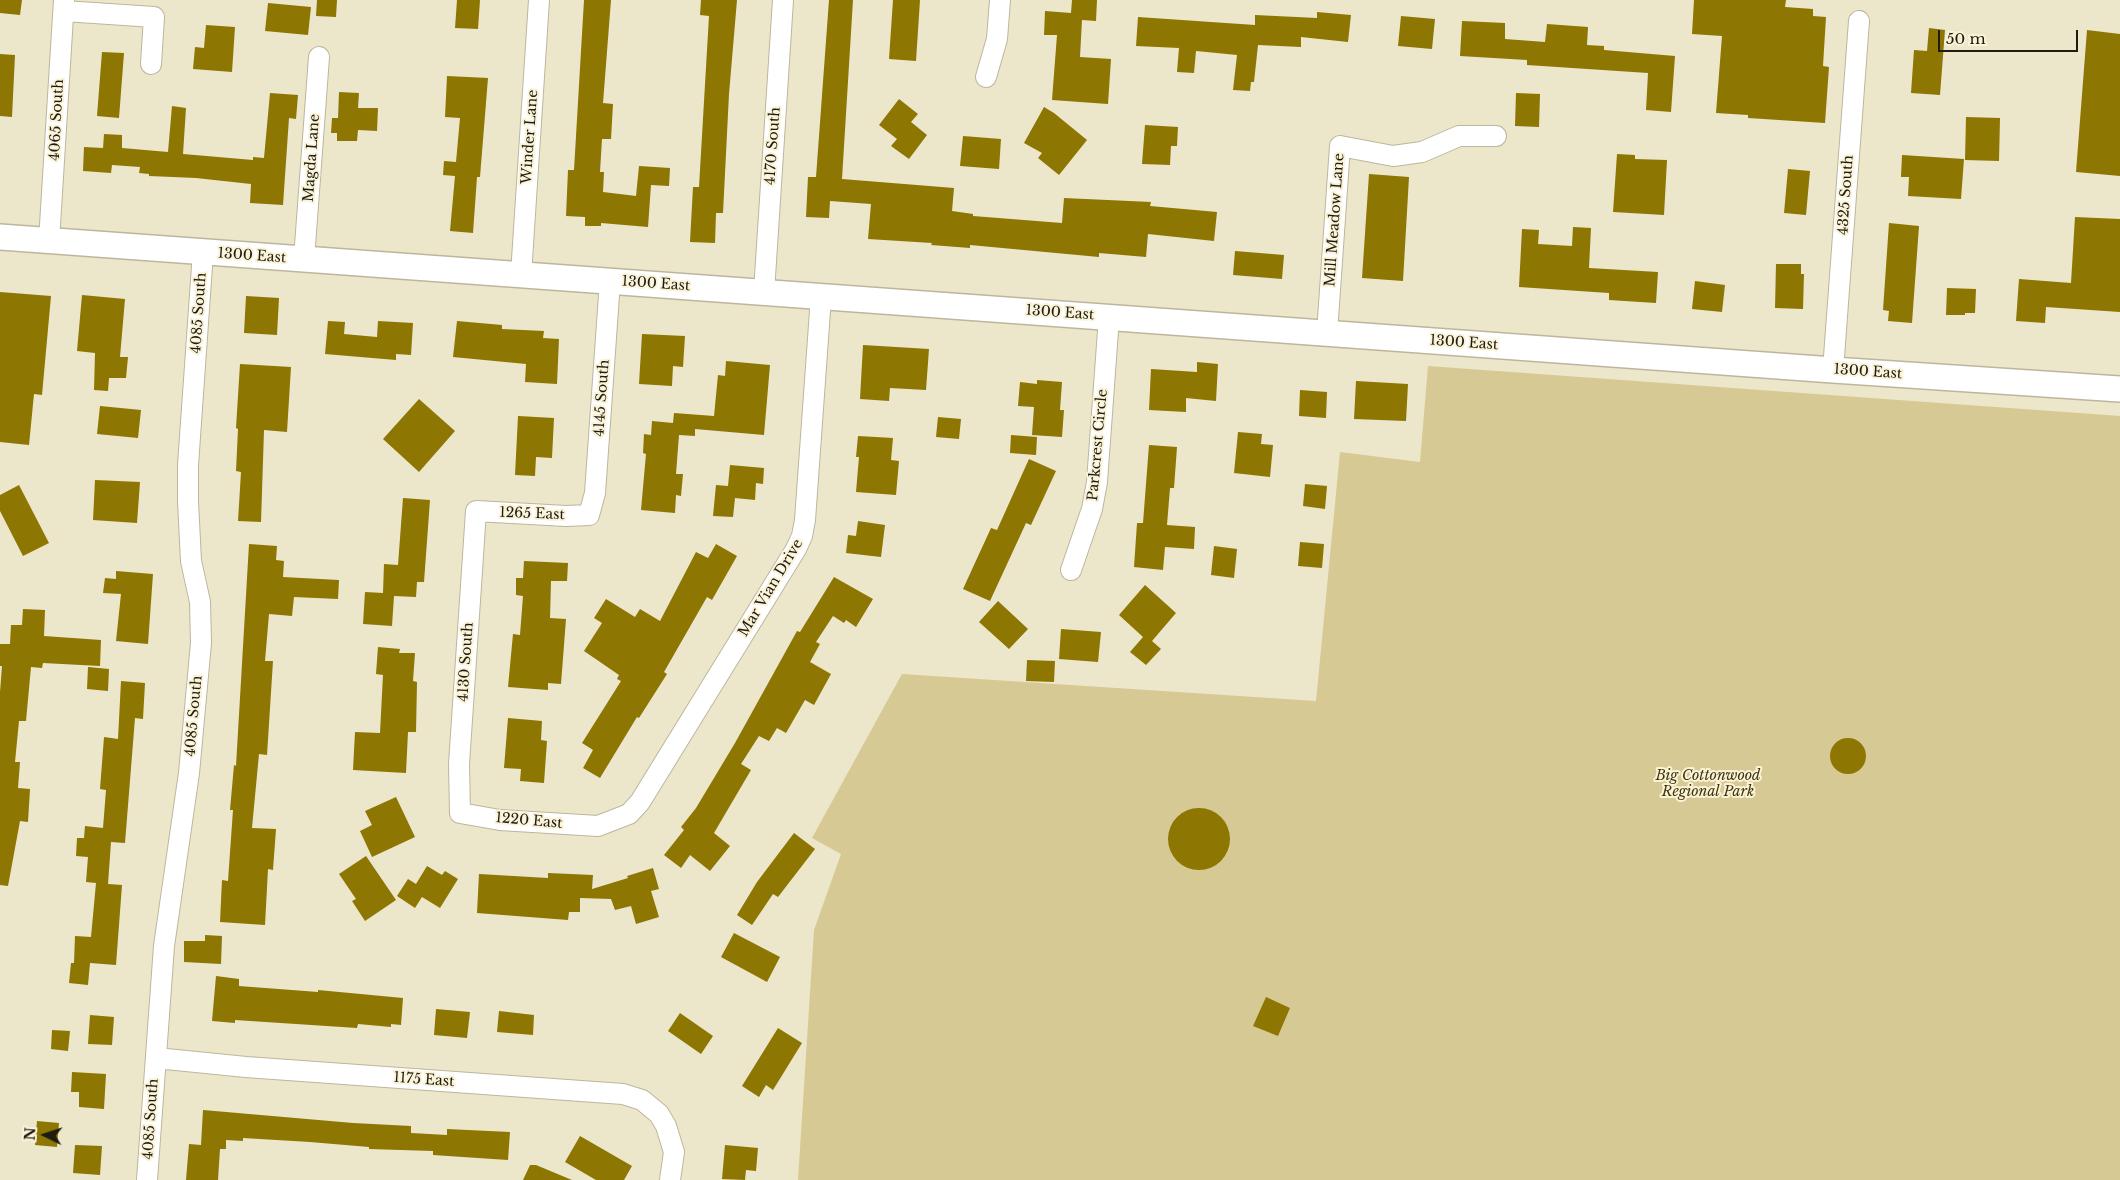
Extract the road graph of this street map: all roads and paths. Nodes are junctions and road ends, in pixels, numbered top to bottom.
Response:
1 (539, 0) edge
2 (783, 0) edge
3 (1000, 0) edge
4 (64, 5) edge
5 (1859, 21) dead end
6 (319, 57) dead end
7 (151, 64) dead end
8 (986, 77) dead end
9 (1496, 136) dead end
10 (0, 237) edge
11 (50, 241) junction
12 (203, 252) junction
13 (304, 259) junction
14 (521, 275) junction
15 (610, 281) junction
16 (764, 292) junction
17 (821, 297) junction
18 (1109, 317) junction
19 (1327, 333) junction
20 (1833, 370) junction
21 (2120, 389) edge
22 (476, 512) joint
23 (589, 515) joint
24 (1070, 570) dead end
25 (460, 813) joint
26 (598, 826) joint
27 (156, 1058) junction
28 (147, 1180) edge
29 (670, 1180) edge

1 - 14 street, Winder Lane
2 - 16 street, 4170 South
3 - 8 street
4 - 7 street
4 - 11 street, 4065 South
5 - 20 street, 4325 South
6 - 13 street, Magda Lane
9 - 19 street, Mill Meadow Lane
10 - 11 main road, 1300 East
11 - 12 main road, 1300 East
12 - 13 main road, 1300 East
12 - 27 street, 4085 South
13 - 14 main road, 1300 East
14 - 15 main road, 1300 East
15 - 16 main road, 1300 East
15 - 23 street, 4145 South
16 - 17 main road, 1300 East
17 - 18 main road, 1300 East
17 - 26 street, Mar Vian Drive
18 - 19 main road, 1300 East
18 - 24 street, Parkcrest Circle
19 - 20 main road, 1300 East
20 - 21 main road, 1300 East
22 - 23 street, 1265 East
22 - 25 street, 4130 South
25 - 26 street, 1220 East
27 - 28 street, 4085 South
27 - 29 street, 1175 East

